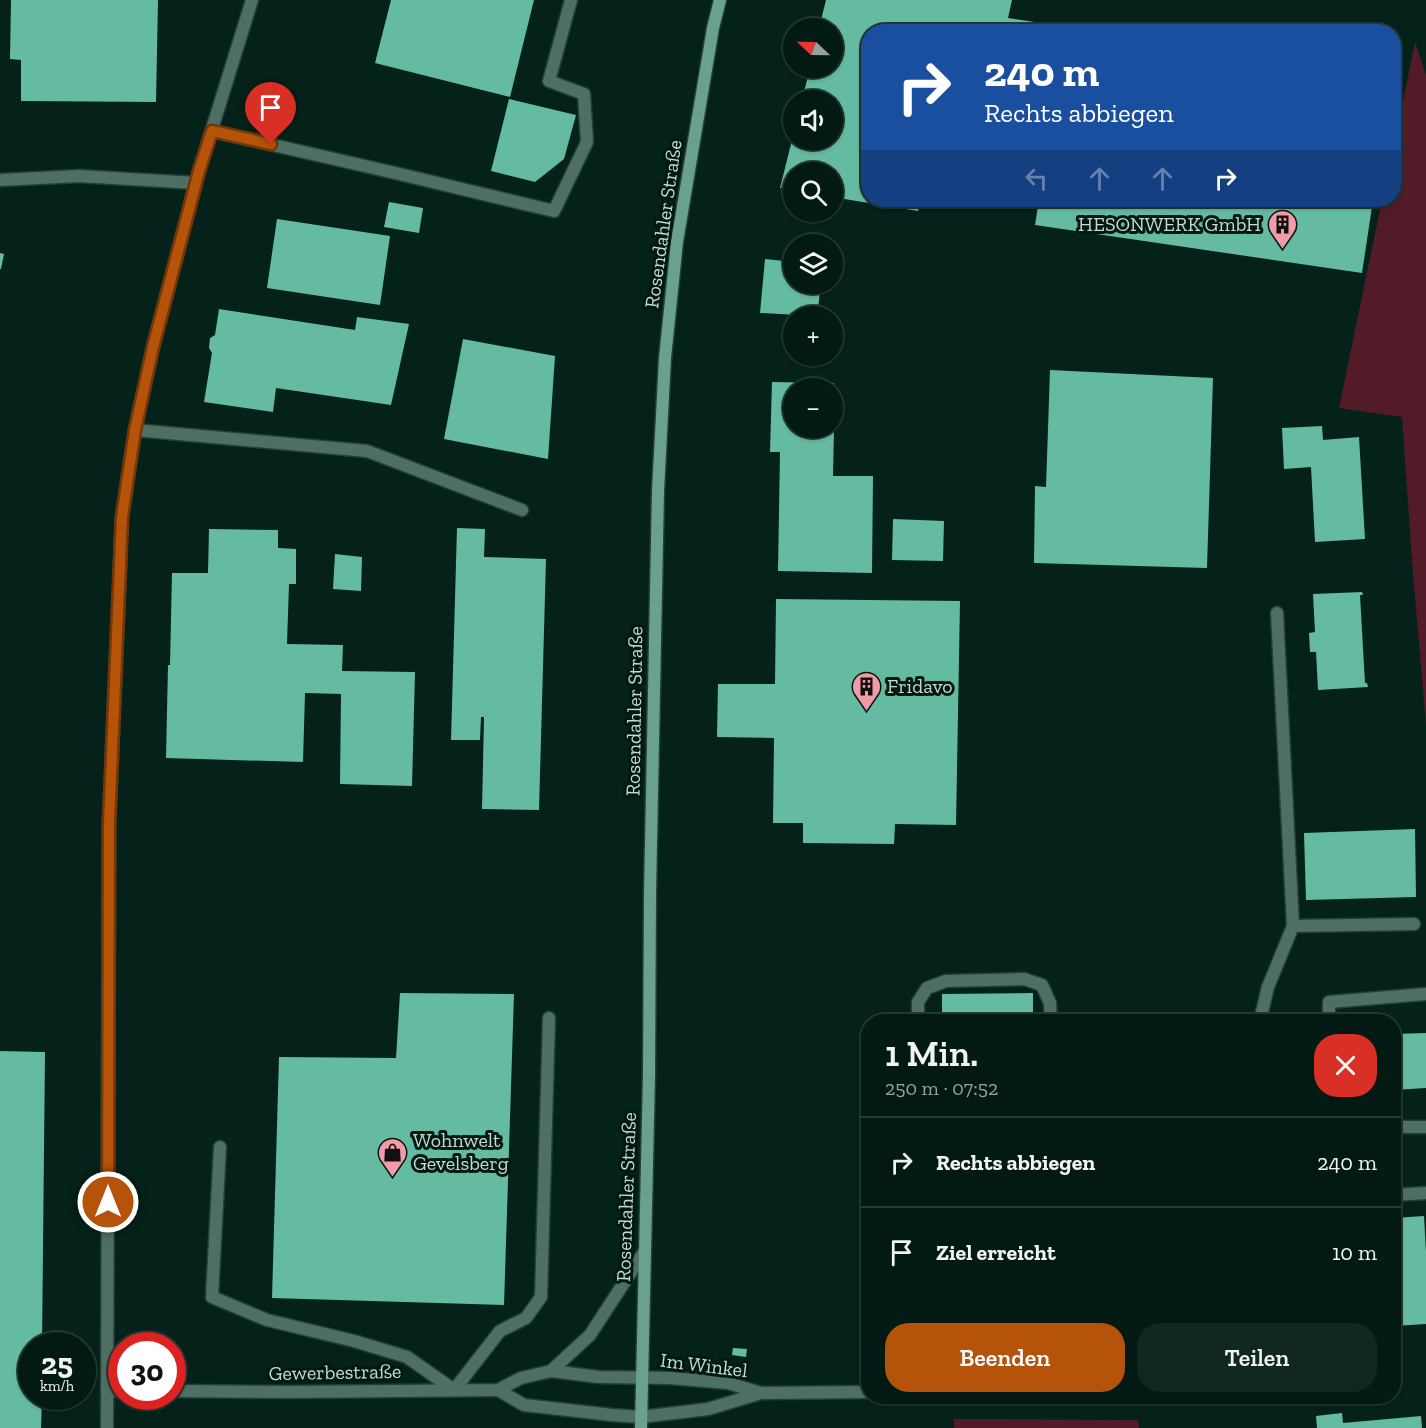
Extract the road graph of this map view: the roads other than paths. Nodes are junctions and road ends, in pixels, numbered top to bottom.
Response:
1 (252, 0) edge
2 (571, 0) edge
3 (720, 0) edge
4 (212, 131) junction
5 (0, 180) edge
6 (196, 183) junction
7 (135, 430) junction
8 (522, 510) dead end
9 (1277, 613) dead end
10 (1414, 924) dead end
11 (1293, 926) junction
12 (1426, 994) edge
13 (918, 1014) edge
14 (1051, 1014) edge
15 (1263, 1014) edge
16 (1329, 1014) edge
17 (549, 1018) dead end
18 (1401, 1127) edge
19 (1426, 1127) edge
20 (220, 1147) dead end
21 (1426, 1193) edge
22 (1401, 1195) edge
23 (644, 1252) junction
24 (551, 1371) junction
25 (642, 1378) junction
26 (454, 1390) junction
27 (498, 1390) junction
28 (107, 1391) joint
29 (186, 1391) edge
30 (861, 1392) edge
31 (761, 1393) junction
32 (641, 1422) edge
33 (107, 1428) edge

1 - 4 street
2 - 4 street
3 - 23 main road, Rosendahler Straße
4 - 6 street
5 - 6 street
6 - 7 street
7 - 8 street
7 - 28 street
9 - 11 street
10 - 11 street
11 - 15 street
12 - 16 street
13 - 14 street
17 - 26 street
18 - 19 street
20 - 26 street
21 - 22 street
23 - 24 street, Gewerbestraße
23 - 25 main road, Rosendahler Straße
24 - 25 street, Gewerbestraße
24 - 27 street, Gewerbestraße
25 - 31 street, Im Winkel
25 - 32 main road, Rosendahler Straße
26 - 27 street, Gewerbestraße
26 - 29 street, Gewerbestraße
27 - 32 street, Gewerbestraße
28 - 33 street
30 - 31 street, Im Winkel
31 - 32 street, Im Winkel

